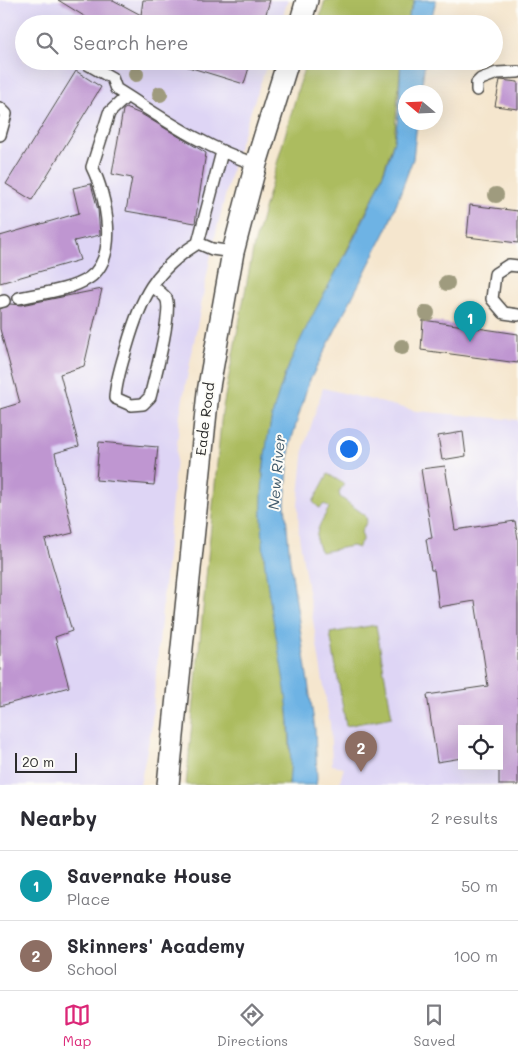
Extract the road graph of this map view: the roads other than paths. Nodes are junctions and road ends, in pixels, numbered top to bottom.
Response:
1 (307, 0) edge
2 (303, 15) edge
3 (98, 70) edge
4 (285, 70) edge
5 (518, 72) edge
6 (477, 90) dead end
7 (127, 96) junction
8 (0, 108) edge
9 (0, 135) edge
10 (222, 152) junction
11 (256, 164) junction
12 (198, 243) junction
13 (233, 252) junction
14 (518, 266) edge
15 (152, 286) junction
16 (18, 298) dead end
17 (518, 315) edge
18 (168, 785) edge

1 - 2 street
3 - 7 lane
4 - 11 street, Eade Road
5 - 6 lane
7 - 10 lane
7 - 16 lane
8 - 9 lane
10 - 11 lane
10 - 12 lane
11 - 13 street, Eade Road
12 - 13 lane
12 - 15 lane
13 - 18 street, Eade Road
14 - 17 lane
15 - 15 lane

